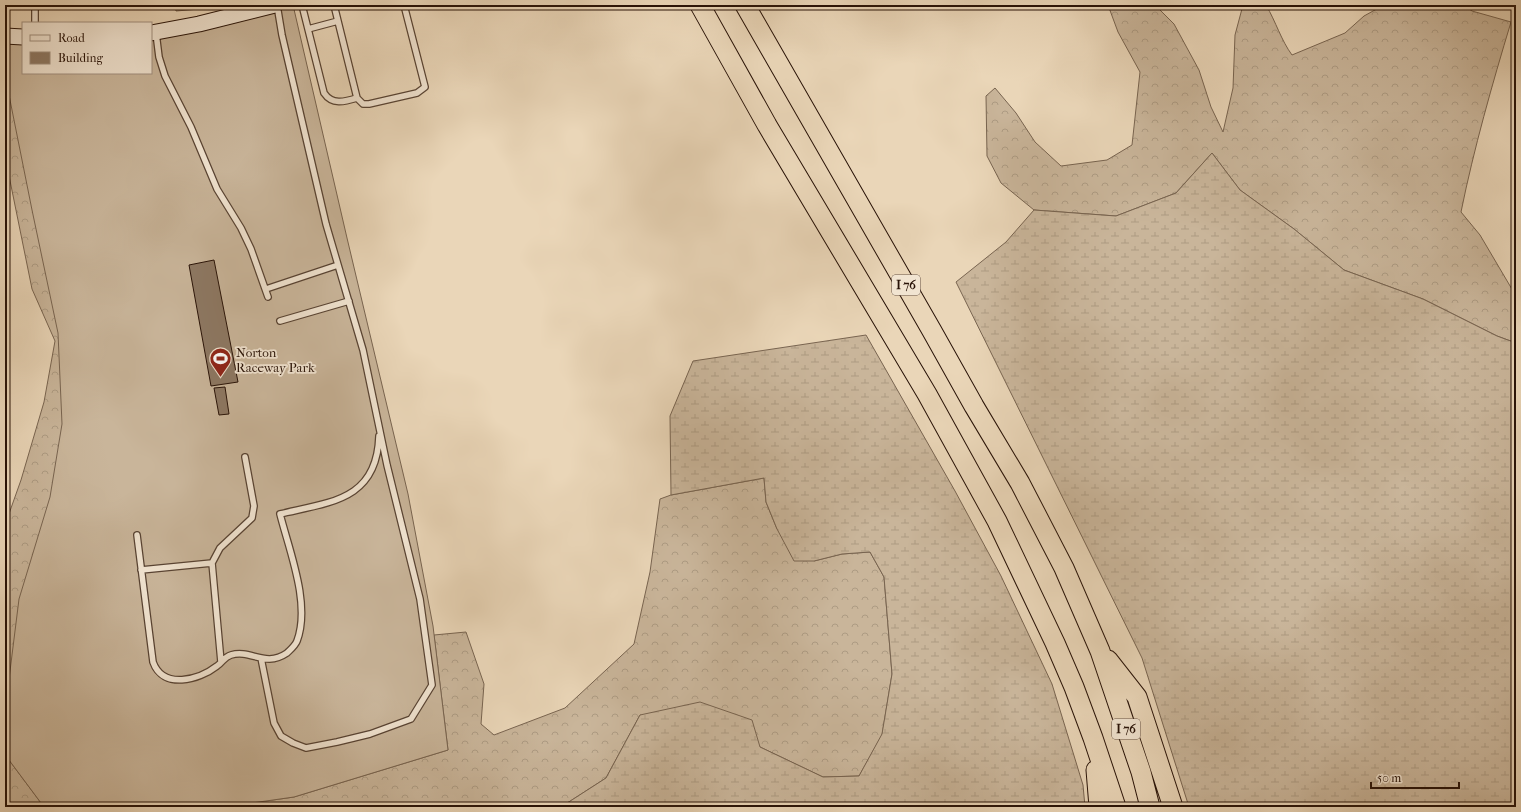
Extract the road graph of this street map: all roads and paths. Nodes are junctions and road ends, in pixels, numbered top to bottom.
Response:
1 (35, 5) edge
2 (276, 5) edge
3 (302, 5) edge
4 (334, 5) edge
5 (404, 5) edge
6 (700, 5) edge
7 (745, 5) edge
8 (338, 21) junction
9 (35, 22) edge
10 (308, 28) junction
11 (154, 33) edge
12 (5, 36) edge
13 (22, 37) edge
14 (357, 98) junction
15 (338, 265) junction
16 (266, 289) junction
17 (268, 296) dead end
18 (349, 301) junction
19 (280, 321) dead end
20 (380, 428) junction
21 (245, 457) dead end
22 (136, 535) dead end
23 (212, 563) junction
24 (141, 570) junction
25 (1100, 651) junction
26 (261, 658) junction
27 (221, 662) junction
28 (1086, 718) junction
29 (1099, 807) edge
30 (1116, 807) edge
31 (1150, 807) edge
32 (1173, 807) edge

1 - 9 lane
2 - 11 street
2 - 15 lane
3 - 10 lane
4 - 8 lane
5 - 14 lane
6 - 28 highway, I 76
7 - 25 highway, I 76
8 - 10 lane
8 - 14 lane
10 - 14 lane
11 - 16 lane
12 - 13 street
15 - 16 lane
15 - 18 lane
16 - 17 lane
18 - 19 lane
18 - 20 lane
20 - 26 lane
20 - 26 lane
21 - 23 lane
22 - 24 lane
23 - 24 lane
23 - 27 lane
24 - 27 lane
25 - 31 highway, I 76
25 - 32 highway
26 - 27 lane
28 - 29 highway
28 - 30 highway, I 76

